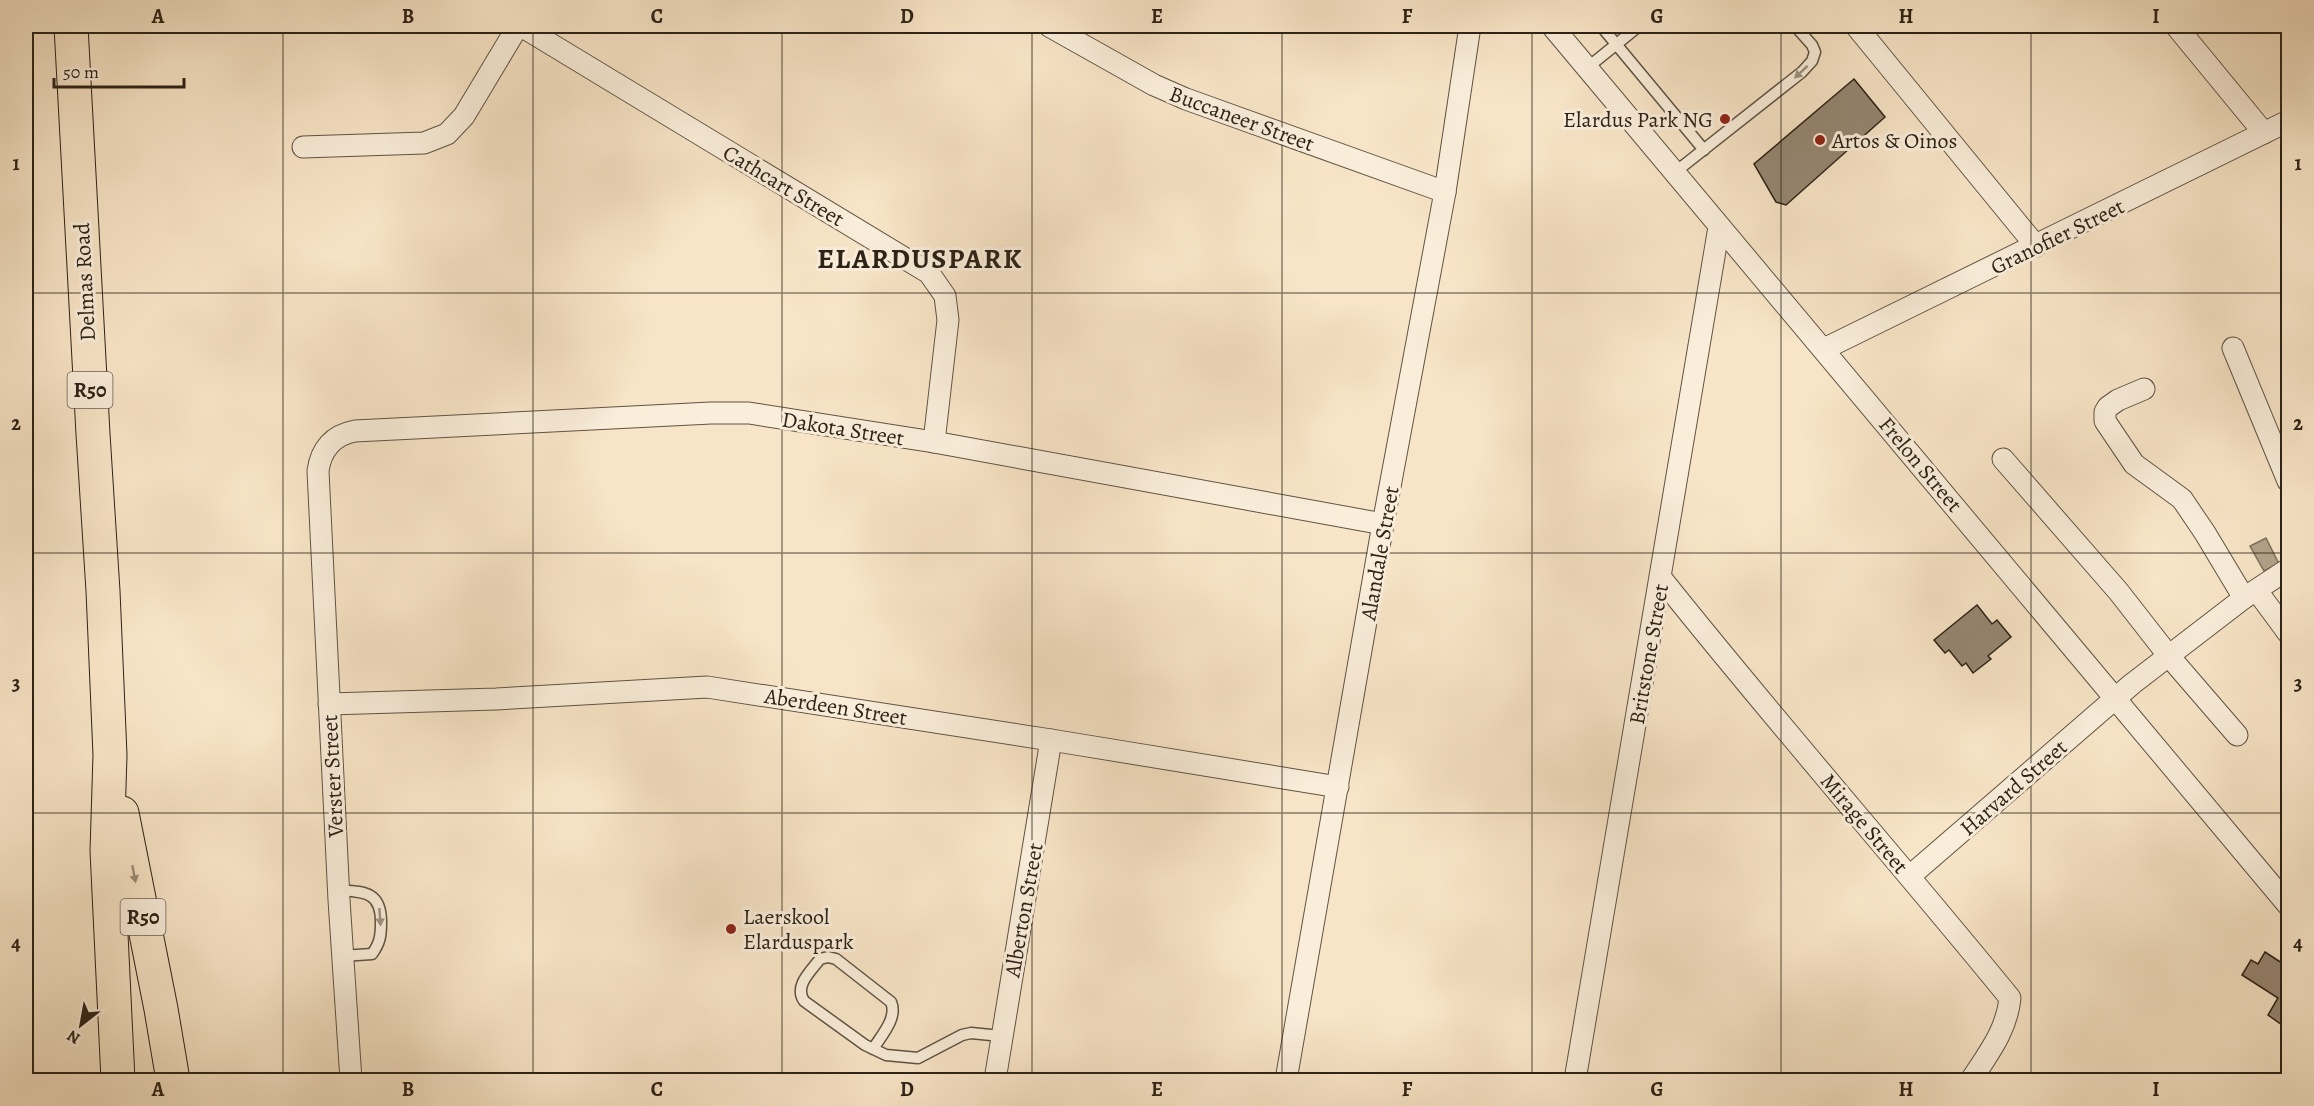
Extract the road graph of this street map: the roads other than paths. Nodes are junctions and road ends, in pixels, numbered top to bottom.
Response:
1 (71, 26) edge
2 (519, 26) edge
3 (1048, 26) edge
4 (1470, 26) edge
5 (1552, 26) edge
6 (1601, 26) edge
7 (1639, 26) edge
8 (1795, 26) edge
9 (1856, 26) edge
10 (2176, 26) edge
11 (1618, 44) junction
12 (1587, 68) junction
13 (2289, 121) edge
14 (2264, 133) junction
15 (303, 147) dead end
16 (1704, 150) junction
17 (1674, 173) junction
18 (1444, 192) junction
19 (1719, 227) junction
20 (2036, 246) junction
21 (2233, 348) dead end
22 (1824, 349) junction
23 (2144, 389) dead end
24 (934, 442) junction
25 (2003, 459) dead end
26 (318, 471) joint
27 (2289, 481) edge
28 (1383, 524) junction
29 (2289, 568) edge
30 (1661, 578) junction
31 (2251, 595) junction
32 (2289, 633) edge
33 (2168, 655) junction
34 (2116, 697) junction
35 (329, 704) junction
36 (2237, 735) dead end
37 (1051, 740) junction
38 (110, 755) junction
39 (1338, 787) junction
40 (1910, 876) junction
41 (338, 890) junction
42 (2289, 904) edge
43 (342, 956) junction
44 (1001, 1036) junction
45 (873, 1049) junction
46 (118, 1080) edge
47 (173, 1080) edge
48 (351, 1080) edge
49 (995, 1080) edge
50 (1286, 1080) edge
51 (1575, 1080) edge
52 (1971, 1080) edge

1 - 38 main road, Delmas Road / R50
2 - 15 street
2 - 24 street, Cathcart Street
3 - 18 street, Buccaneer Street
4 - 18 street, Alandale Street
5 - 12 street, Frelon Street
6 - 11 lane
7 - 11 lane
8 -> 16 lane
9 - 20 street
10 - 14 street
11 - 12 lane
11 - 16 lane
12 - 17 street, Frelon Street
13 - 14 street, Granofier Street
14 - 20 street, Granofier Street
16 - 17 lane
17 - 19 street, Frelon Street
18 - 28 street, Alandale Street
19 - 22 street, Frelon Street
19 - 30 street, Britstone Street
20 - 22 street, Granofier Street
21 - 27 street
22 - 34 street, Frelon Street
23 - 31 street
24 - 26 street, Dakota Street
24 - 28 street, Dakota Street
25 - 33 street
26 - 35 street, Verster Street
28 - 39 street, Alandale Street
29 - 31 street, Harvard Street
30 - 40 street, Mirage Street
30 - 51 street, Britstone Street
31 - 32 street
31 - 33 street, Harvard Street
33 - 34 street, Harvard Street
33 - 36 street
34 - 40 street, Harvard Street
34 - 42 street, Frelon Street
35 - 37 street, Aberdeen Street
35 - 41 street, Verster Street
37 - 39 street, Aberdeen Street
37 - 44 street, Alberton Street
38 - 46 main road, Delmas Road / R50
38 -> 47 main road, Delmas Road / R50
39 - 50 street, Alandale Street
40 - 52 street, Mirage Street
41 - 43 street, Verster Street
41 -> 43 lane
43 - 48 street, Verster Street
44 - 45 lane
44 - 49 street, Alberton Street
45 - 45 lane

